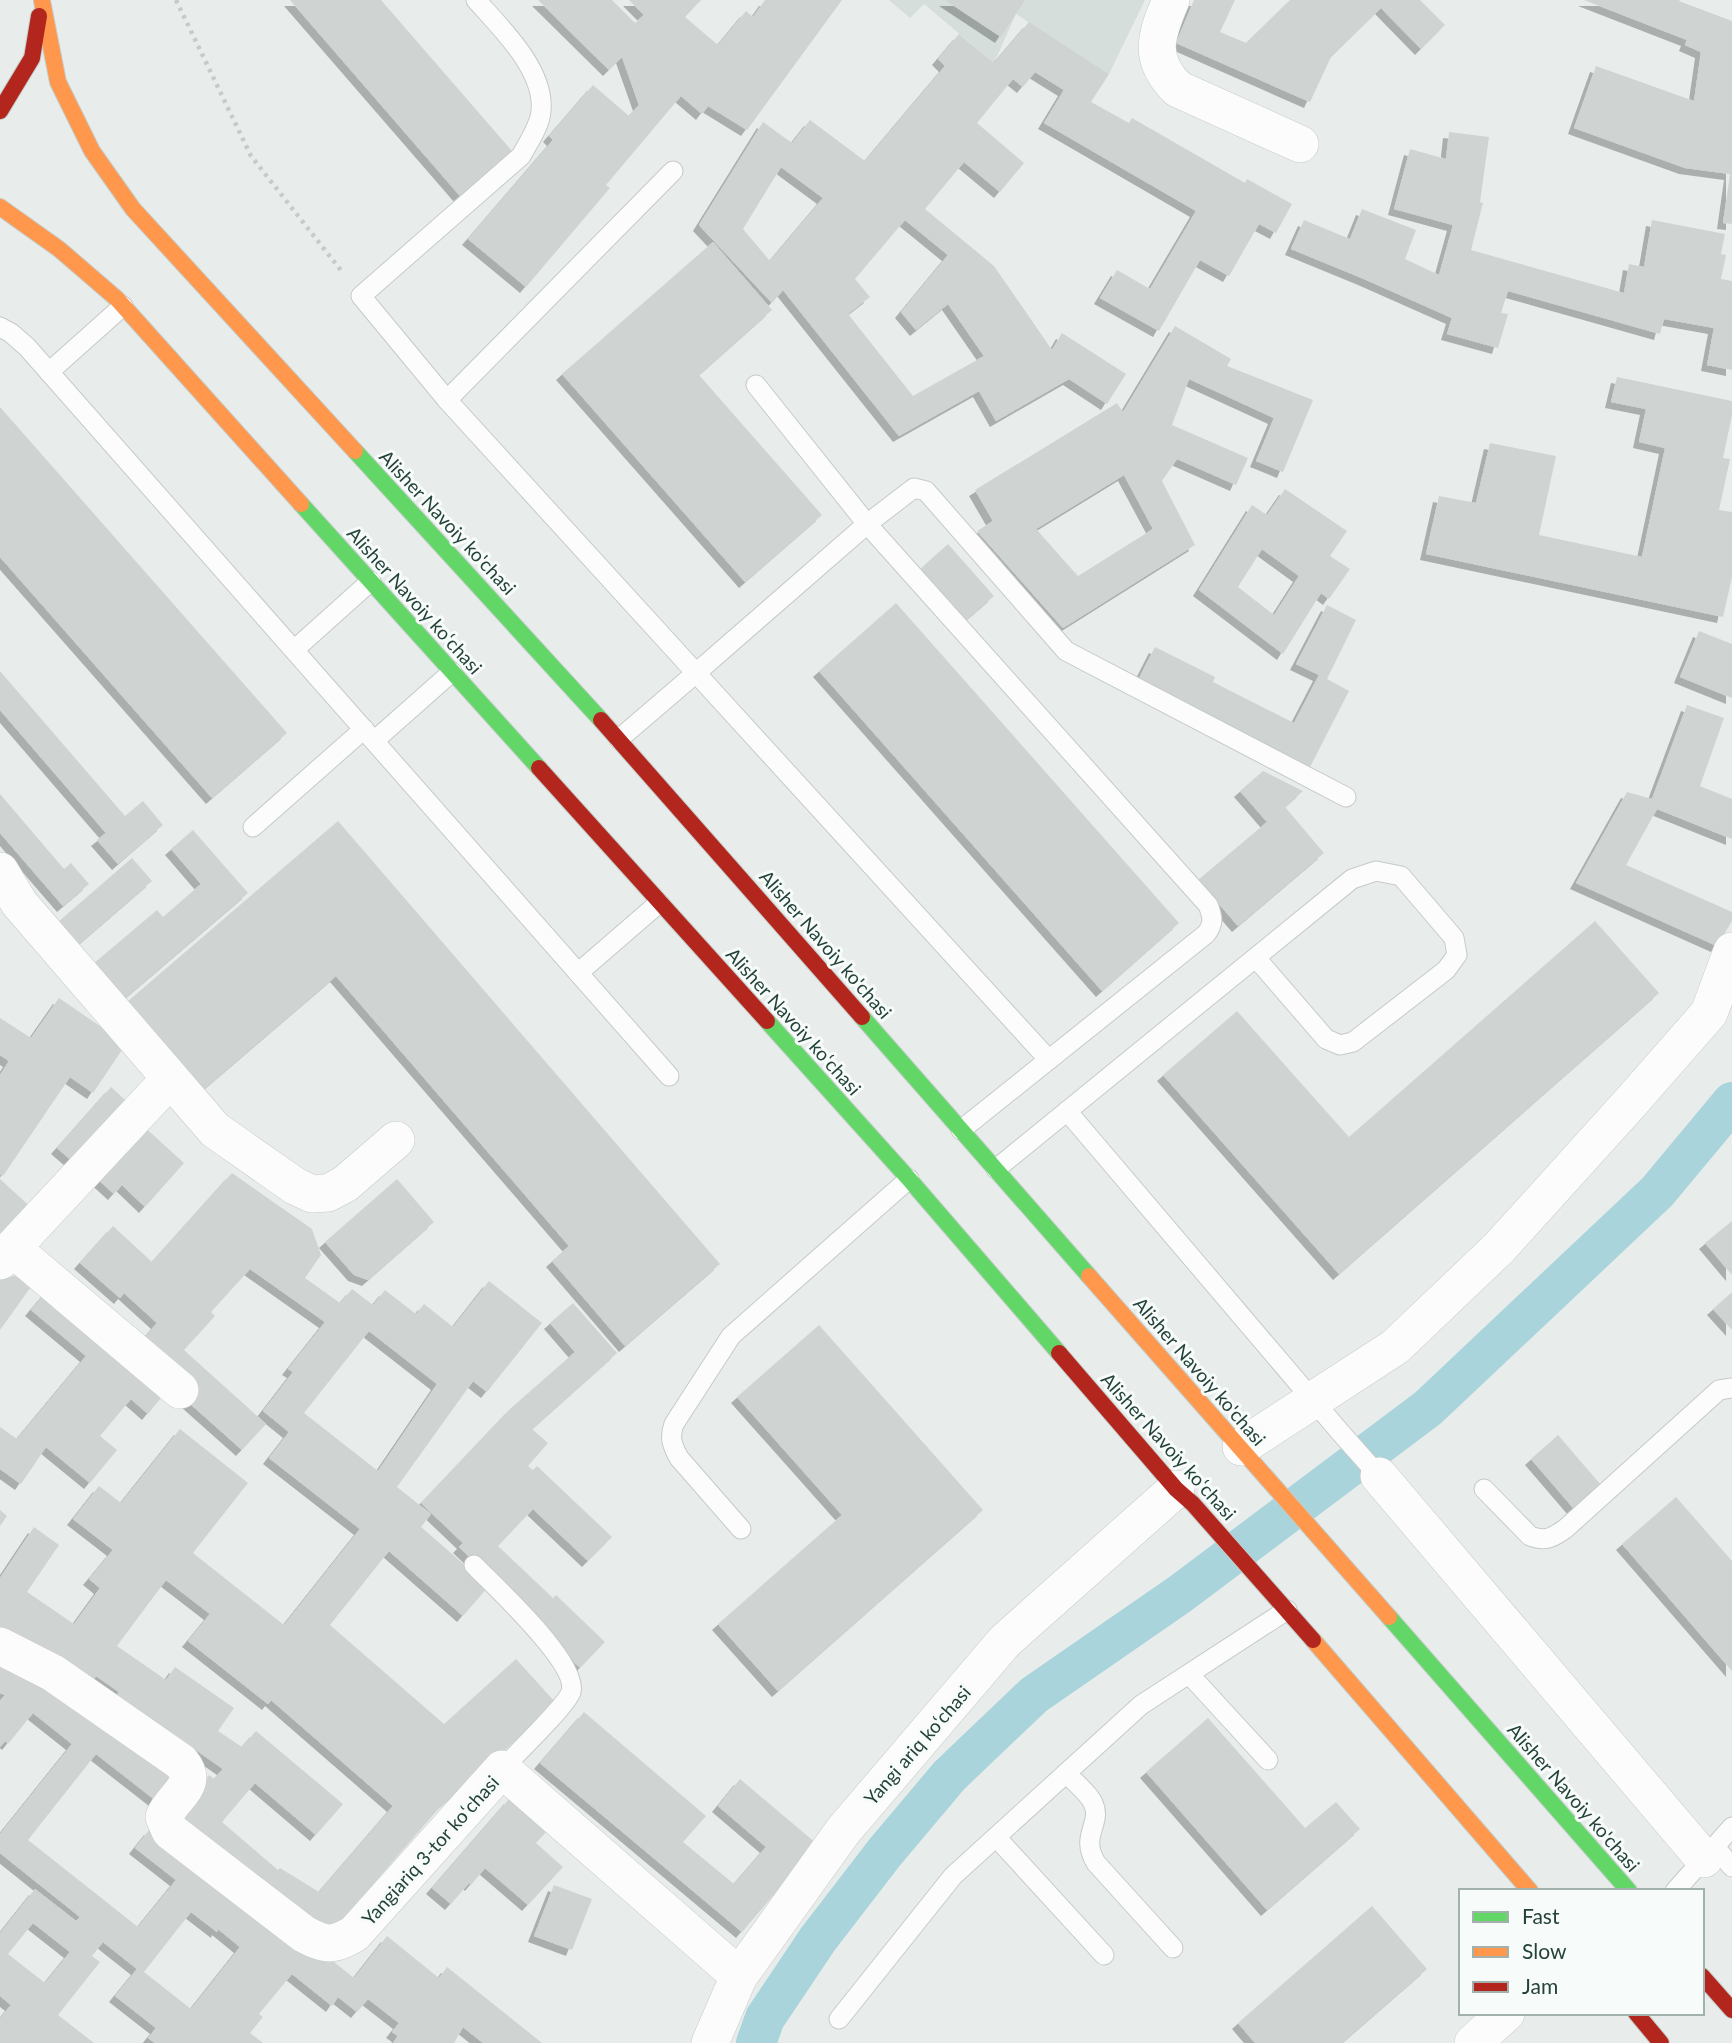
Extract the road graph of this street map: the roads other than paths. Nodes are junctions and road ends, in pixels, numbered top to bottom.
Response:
1 (476, 0) edge
2 (1171, 0) edge
3 (42, 1) edge
4 (0, 111) edge
5 (1300, 144) dead end
6 (673, 171) dead end
7 (0, 207) edge
8 (123, 306) junction
9 (0, 327) edge
10 (49, 372) junction
11 (756, 385) dead end
12 (447, 400) junction
13 (867, 524) junction
14 (371, 581) junction
15 (294, 650) junction
16 (452, 672) junction
17 (696, 673) junction
18 (369, 735) junction
19 (619, 739) junction
20 (1346, 797) dead end
21 (253, 827) dead end
22 (0, 871) edge
23 (659, 903) junction
24 (1732, 951) edge
25 (1256, 958) junction
26 (579, 973) junction
27 (1049, 1060) junction
28 (669, 1076) dead end
29 (170, 1079) junction
30 (1067, 1111) junction
31 (961, 1130) junction
32 (396, 1140) dead end
33 (996, 1169) junction
34 (909, 1179) junction
35 (6, 1255) edge
36 (1732, 1388) edge
37 (180, 1390) dead end
38 (1313, 1400) junction
39 (1248, 1457) junction
40 (1379, 1476) joint
41 (1484, 1489) dead end
42 (1184, 1497) junction
43 (741, 1529) dead end
44 (474, 1566) dead end
45 (1287, 1610) junction
46 (0, 1646) edge
47 (1189, 1674) junction
48 (1268, 1760) dead end
49 (502, 1769) junction
50 (1066, 1773) junction
51 (1732, 1828) edge
52 (996, 1838) junction
53 (1717, 1857) edge
54 (1528, 1889) edge
55 (1627, 1889) edge
56 (1677, 1889) edge
57 (1173, 1948) dead end
58 (1104, 1955) dead end
59 (739, 1976) junction
60 (1704, 1978) edge
61 (1732, 2011) edge
62 (1504, 2015) edge
63 (1638, 2015) edge
64 (839, 2019) dead end
65 (709, 2043) edge
66 (1473, 2043) edge
67 (1661, 2043) edge

1 - 12 lane
2 - 5 street
3 - 4 main road
3 - 19 main road, Alisher Navoiy ko'chasi
6 - 12 lane
7 - 8 main road, Alisher Navoiy koʻchasi
8 - 10 lane
8 - 14 main road, Alisher Navoiy koʻchasi
9 - 10 lane
10 - 15 lane
11 - 13 lane
12 - 17 lane
13 - 17 lane
13 - 20 lane
13 - 27 lane
14 - 15 lane
14 - 16 main road, Alisher Navoiy koʻchasi
15 - 18 lane
16 - 18 lane
16 - 23 main road, Alisher Navoiy koʻchasi
17 - 19 lane
17 - 27 lane
18 - 21 lane
18 - 26 lane
19 - 31 main road, Alisher Navoiy ko'chasi
22 - 29 street
23 - 26 lane
23 - 34 main road, Alisher Navoiy koʻchasi
24 - 38 street
25 - 25 lane
25 - 30 lane
26 - 28 lane
27 - 31 lane
29 - 32 street
29 - 35 street
30 - 33 lane
30 - 38 lane
31 - 33 main road, Alisher Navoiy ko'chasi
33 - 39 main road, Alisher Navoiy ko'chasi
34 - 42 main road, Alisher Navoiy koʻchasi
34 - 43 lane
35 - 37 street
36 - 41 lane
38 - 39 street
38 - 40 lane
39 - 55 main road, Alisher Navoiy ko'chasi
40 - 53 street
42 - 45 main road, Alisher Navoiy koʻchasi
42 - 59 street, Yangi ariq ko‘chasi
44 - 49 lane
45 - 47 lane
45 - 54 main road, Alisher Navoiy koʻchasi
46 - 49 street, Yangiariq 3-tor koʻchasi
47 - 48 lane
47 - 50 lane
49 - 59 street, Yangiariq 3-tor koʻchasi
50 - 52 lane
50 - 57 lane
51 - 53 lane
52 - 58 lane
52 - 64 lane
53 - 56 lane
59 - 65 street, Yangi ariq ko‘chasi
60 - 61 main road
62 - 66 street
63 - 67 main road

